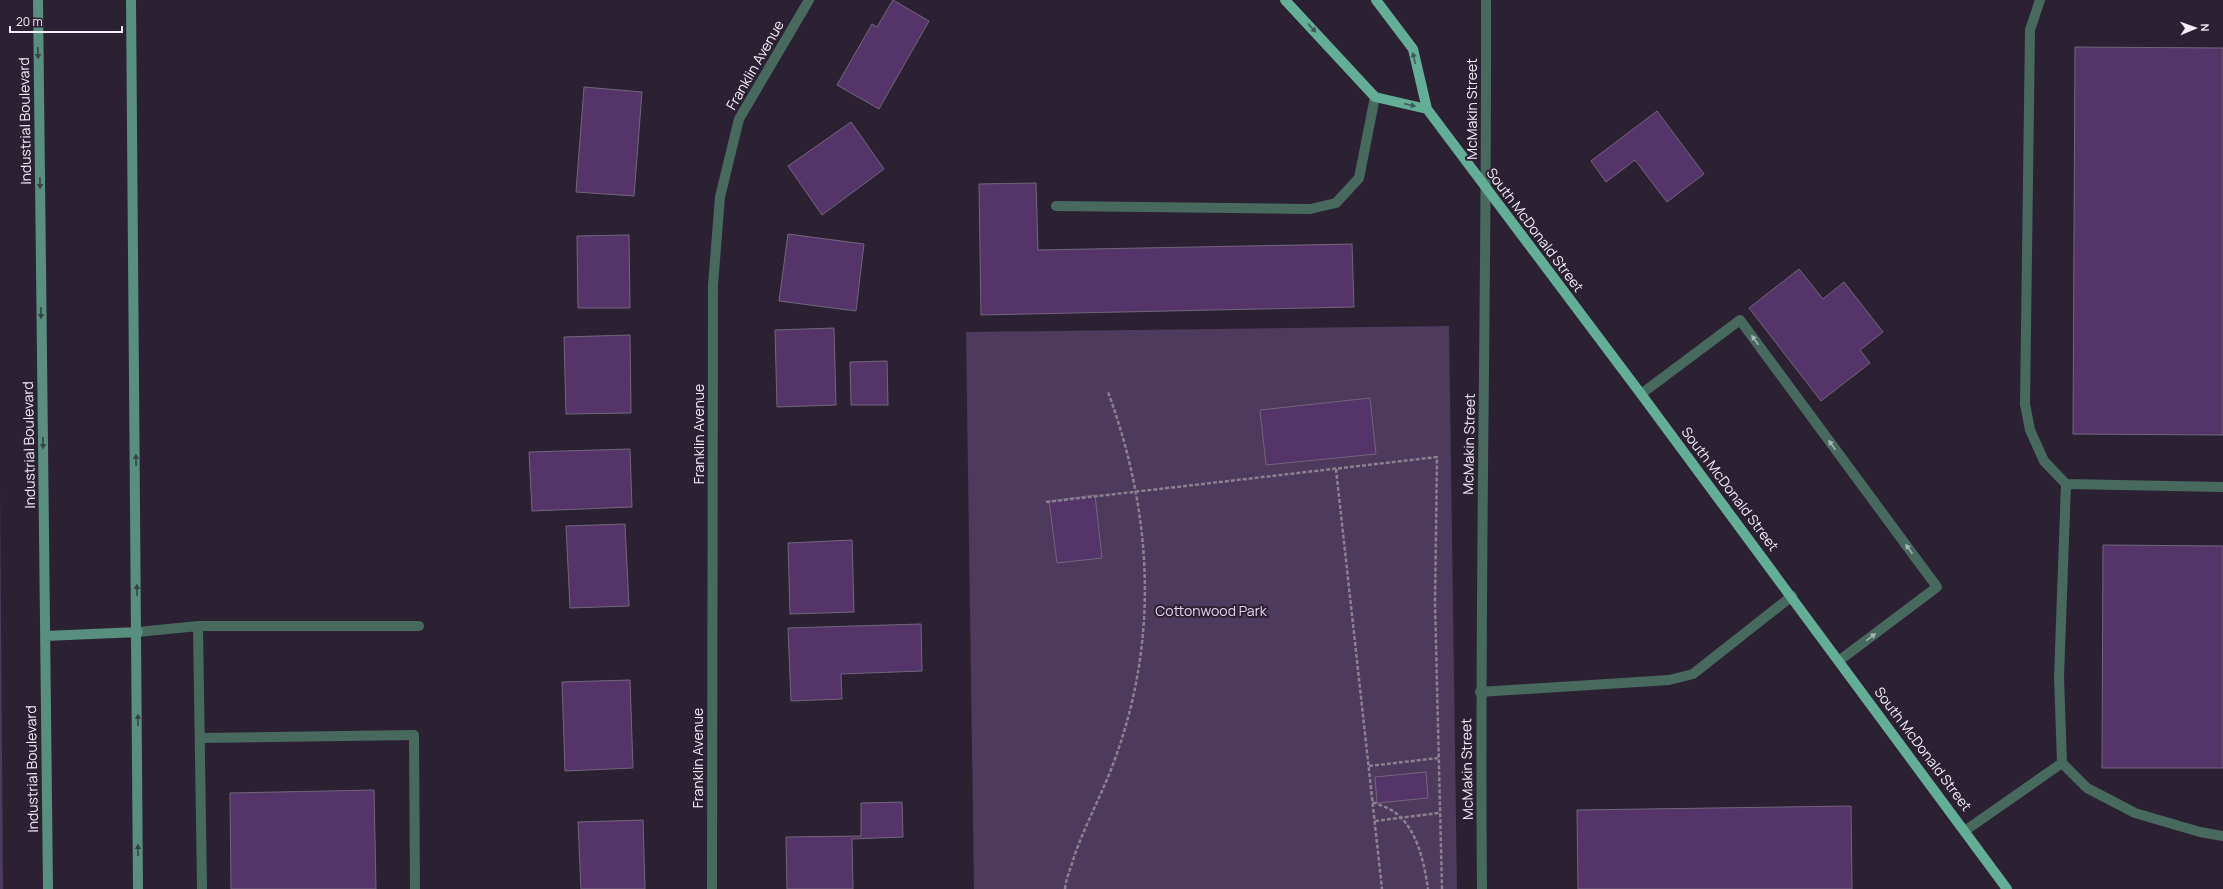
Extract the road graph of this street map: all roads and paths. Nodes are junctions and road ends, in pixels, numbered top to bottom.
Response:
1 (38, 0) edge
2 (131, 0) edge
3 (809, 0) edge
4 (1285, 0) edge
5 (1376, 0) edge
6 (1486, 0) edge
7 (2040, 0) edge
8 (1375, 97) junction
9 (1426, 109) junction
10 (1486, 189) junction
11 (1056, 206) dead end
12 (1108, 392) dead end
13 (1641, 394) junction
14 (1336, 469) junction
15 (2066, 484) junction
16 (2223, 487) edge
17 (1136, 491) junction
18 (1046, 502) dead end
19 (1792, 596) junction
20 (198, 626) junction
21 (419, 626) dead end
22 (138, 632) junction
23 (45, 636) junction
24 (1840, 660) junction
25 (1480, 692) junction
26 (200, 738) junction
27 (1438, 758) junction
28 (2062, 763) junction
29 (1369, 766) junction
30 (1372, 802) junction
31 (1439, 814) junction
32 (1402, 818) junction
33 (1375, 821) junction
34 (1966, 830) junction
35 (2223, 836) edge
36 (48, 889) edge
37 (138, 889) edge
38 (202, 889) edge
39 (415, 889) edge
40 (712, 889) edge
41 (1065, 889) edge
42 (1382, 889) edge
43 (1428, 889) edge
44 (1442, 889) edge
45 (1482, 889) edge
46 (2007, 889) edge

1 -> 23 main road, Industrial Boulevard
22 -> 2 main road
3 - 40 street, Franklin Avenue
4 -> 8 main road
9 -> 5 main road, South McDonald Street
6 - 10 street, McMakin Street
7 - 15 street
8 -> 9 main road
8 - 11 street
9 - 10 main road, South McDonald Street
10 - 13 main road, South McDonald Street
10 - 25 street, McMakin Street
12 - 17 path
13 - 19 main road, South McDonald Street
24 -> 13 street
14 - 17 path
14 - 27 path
14 - 29 path
15 - 16 street
15 - 28 street
17 - 18 path
17 - 41 path
19 - 24 main road, South McDonald Street
19 - 25 street
20 - 21 street
20 - 22 street
20 - 26 street
22 - 23 main road
37 -> 22 main road
23 - 36 main road, Industrial Boulevard
24 - 34 main road, South McDonald Street
25 - 45 street, McMakin Street
26 - 38 street
26 - 39 street
27 - 29 path
27 - 31 path
28 - 34 street
28 - 35 street
29 - 30 path
30 - 32 path
30 - 33 path
31 - 32 path
31 - 44 path
32 - 33 path
32 - 43 path
33 - 42 path
34 - 46 main road, South McDonald Street

